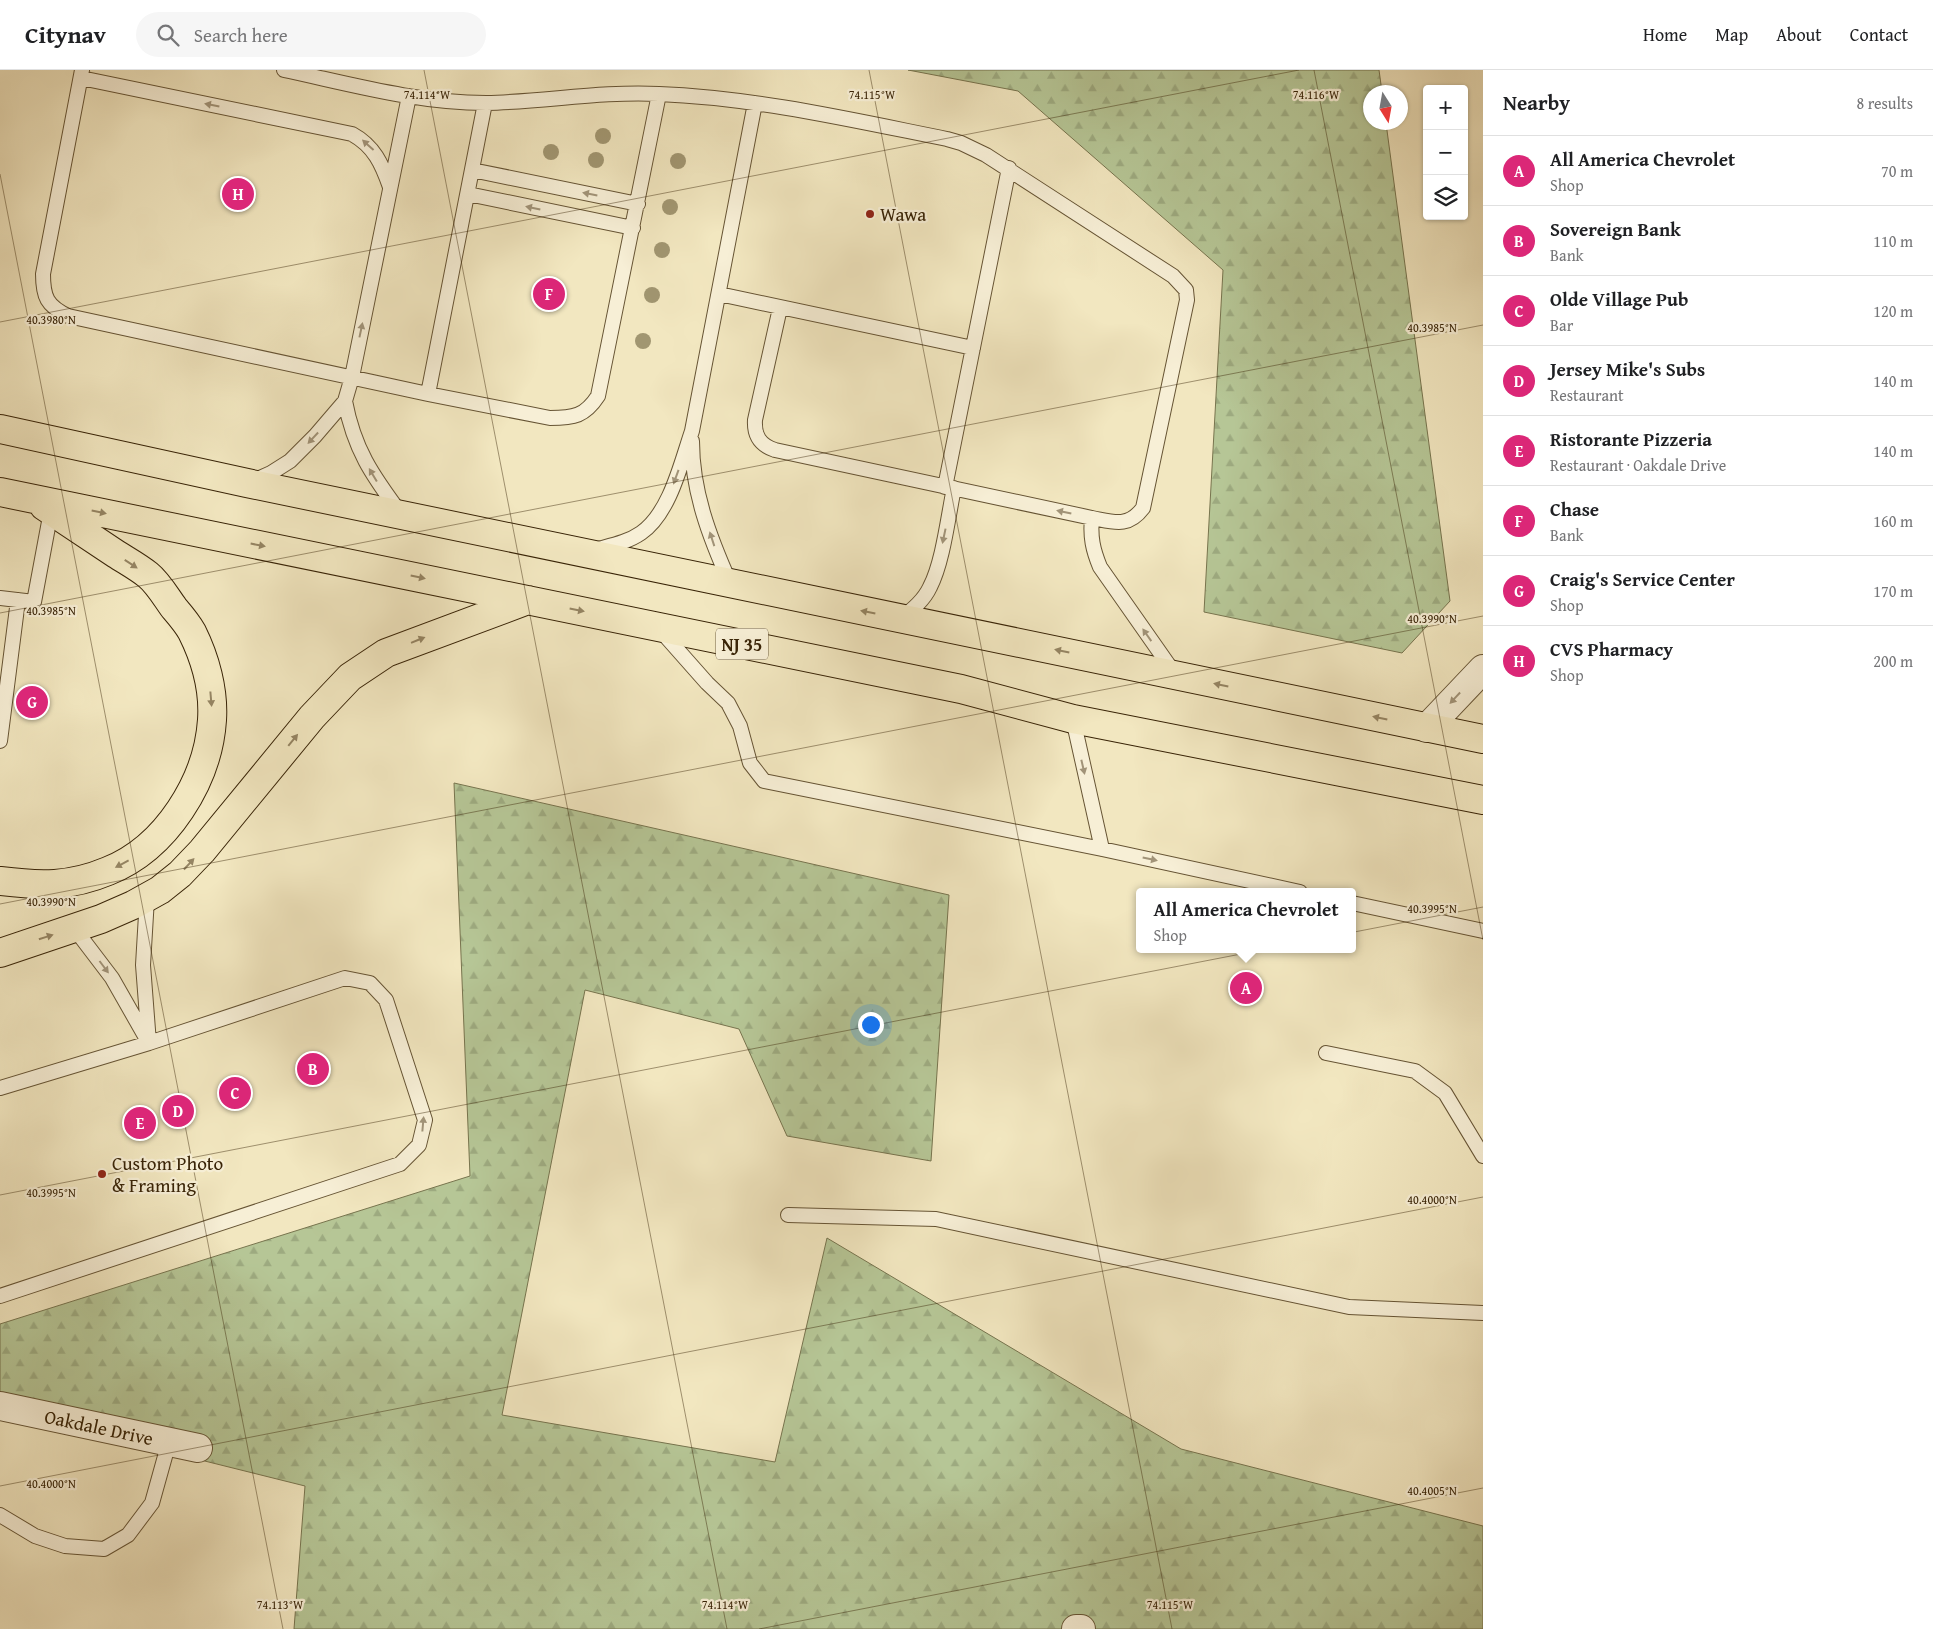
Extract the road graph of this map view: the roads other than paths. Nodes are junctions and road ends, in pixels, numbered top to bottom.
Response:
1 (284, 70) edge
2 (81, 74) edge
3 (659, 94) junction
4 (409, 96) junction
5 (485, 103) junction
6 (756, 103) junction
7 (1009, 168) junction
8 (472, 170) junction
9 (390, 188) junction
10 (468, 194) junction
11 (638, 204) junction
12 (633, 228) junction
13 (719, 294) junction
14 (780, 308) junction
15 (973, 348) junction
16 (352, 377) junction
17 (428, 394) junction
18 (345, 401) junction
19 (0, 429) edge
20 (692, 431) junction
21 (247, 483) junction
22 (949, 487) junction
23 (0, 492) edge
24 (42, 505) junction
25 (401, 514) junction
26 (1092, 518) junction
27 (573, 551) junction
28 (731, 584) junction
29 (0, 598) edge
30 (18, 600) junction
31 (528, 600) junction
32 (902, 618) junction
33 (657, 626) junction
34 (1483, 669) edge
35 (1175, 675) junction
36 (1073, 719) junction
37 (1427, 728) junction
38 (1483, 740) edge
39 (0, 741) edge
40 (1483, 800) edge
41 (1102, 849) junction
42 (0, 881) edge
43 (1282, 888) edge
44 (147, 898) junction
45 (1356, 904) edge
46 (74, 928) junction
47 (1483, 931) edge
48 (0, 953) edge
49 (149, 1043) junction
50 (1326, 1054) dead end
51 (0, 1088) edge
52 (1483, 1156) edge
53 (788, 1215) dead end
54 (0, 1296) edge
55 (1483, 1313) edge
56 (0, 1406) edge
57 (169, 1442) junction
58 (198, 1448) dead end
59 (0, 1515) edge
60 (1076, 1629) edge
61 (1081, 1629) edge

1 - 4 lane
9 -> 2 lane
2 - 16 lane
3 - 5 lane
3 - 6 lane
3 - 11 lane
4 - 5 lane
4 - 9 lane
5 - 8 lane
6 - 7 lane
6 - 13 lane
7 - 15 lane
7 - 26 lane
8 - 10 lane
11 -> 8 lane
16 -> 9 lane
12 -> 10 lane
10 - 17 lane
11 - 12 lane
12 - 17 lane
13 - 14 lane
13 - 20 lane
14 - 15 lane
14 - 22 lane
15 - 22 lane
16 - 17 lane
16 - 18 lane
18 -> 21 lane
25 -> 18 lane
19 - 21 highway
20 -> 27 lane
28 -> 20 lane
21 - 25 highway
26 -> 22 lane
22 -> 32 lane
23 - 24 highway, NJ 35
24 - 30 lane
24 -> 31 highway, NJ 35
24 -> 42 highway
25 - 27 highway
35 -> 26 lane
27 - 28 highway
32 -> 28 highway
29 - 30 lane
30 - 39 lane
31 -> 33 highway, NJ 35
44 -> 31 highway
35 -> 32 highway
33 - 36 highway, NJ 35
33 - 41 lane
34 -> 37 street
37 -> 35 highway
36 - 40 highway, NJ 35
36 -> 41 lane
37 - 38 highway
41 -> 43 lane
44 - 46 highway
44 - 49 lane
45 - 47 lane
48 -> 46 highway
46 -> 49 lane
49 - 51 lane
54 -> 49 lane
50 - 52 lane
53 - 55 lane
56 - 57 street, Oakdale Drive
57 - 58 street, Oakdale Drive
57 - 59 lane
60 - 61 street

